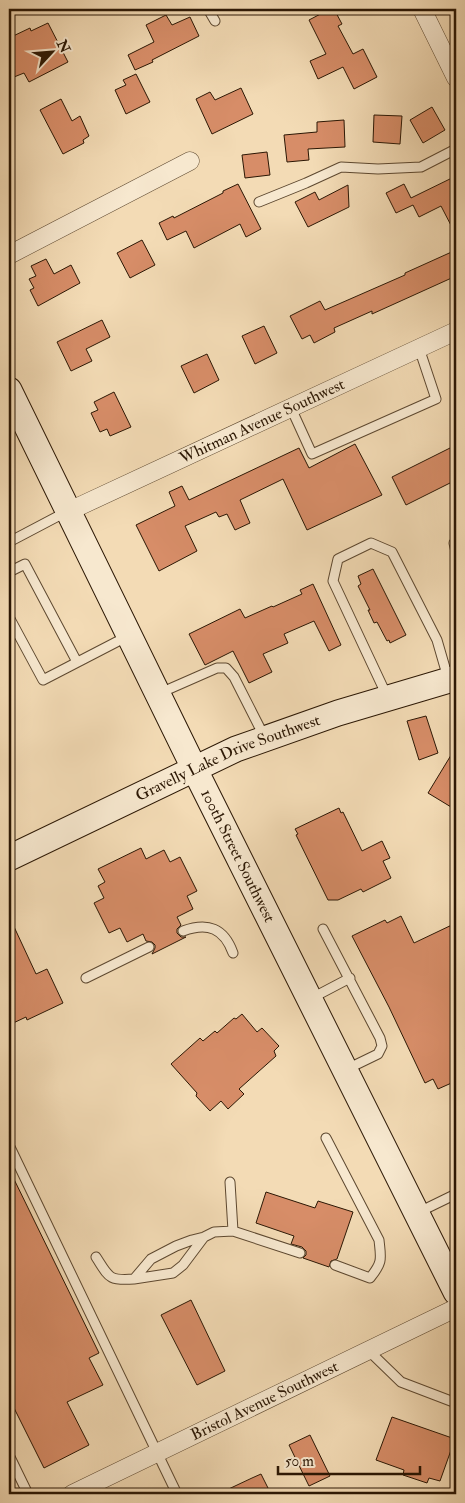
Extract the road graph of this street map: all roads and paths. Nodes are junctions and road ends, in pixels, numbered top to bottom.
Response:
1 (208, 9) edge
2 (422, 9) edge
3 (215, 21) dead end
4 (456, 78) edge
5 (456, 150) edge
6 (190, 161) dead end
7 (259, 202) dead end
8 (9, 254) edge
9 (456, 331) edge
10 (419, 348) junction
11 (9, 390) edge
12 (291, 408) junction
13 (67, 512) junction
14 (9, 542) edge
15 (456, 543) edge
16 (456, 552) edge
17 (9, 572) edge
18 (9, 617) edge
19 (128, 636) junction
20 (77, 662) junction
21 (453, 679) edge
22 (158, 694) junction
23 (387, 698) junction
24 (265, 739) junction
25 (194, 768) junction
26 (9, 858) edge
27 (323, 928) dead end
28 (184, 931) dead end
29 (148, 947) dead end
30 (233, 953) dead end
31 (86, 978) dead end
32 (350, 978) junction
33 (310, 999) junction
34 (345, 1070) junction
35 (326, 1138) dead end
36 (9, 1145) edge
37 (230, 1182) dead end
38 (456, 1194) edge
39 (417, 1213) junction
40 (233, 1231) junction
41 (204, 1238) junction
42 (300, 1253) dead end
43 (96, 1257) dead end
44 (335, 1265) dead end
45 (134, 1280) junction
46 (456, 1292) edge
47 (456, 1308) edge
48 (369, 1351) junction
49 (456, 1403) edge
50 (158, 1453) junction
51 (9, 1455) edge
52 (28, 1494) edge
53 (72, 1494) edge
54 (177, 1494) edge

1 - 3 lane
2 - 4 street
5 - 7 lane
6 - 8 street
9 - 10 street, Whitman Avenue Southwest
10 - 12 street, Whitman Avenue Southwest
10 - 12 lane
11 - 13 main road, 100th Street Southwest
12 - 13 street, Whitman Avenue Southwest
13 - 14 lane
13 - 19 main road, 100th Street Southwest
15 - 16 lane
17 - 20 lane
18 - 20 lane
19 - 20 lane
19 - 22 main road, 100th Street Southwest
21 - 23 main road, Gravelly Lake Drive Southwest
21 - 23 lane
22 - 24 lane
22 - 25 main road, 100th Street Southwest
23 - 24 main road, Gravelly Lake Drive Southwest
24 - 25 main road, Gravelly Lake Drive Southwest
25 - 26 main road, Gravelly Lake Drive Southwest
25 - 33 main road, 100th Street Southwest
27 - 32 lane
28 - 30 lane
29 - 31 lane
32 - 33 lane
32 - 34 lane
33 - 34 main road, 100th Street Southwest
34 - 39 main road, 100th Street Southwest
35 - 44 lane
36 - 50 lane
37 - 40 lane
38 - 39 lane
39 - 46 main road, 100th Street Southwest
40 - 41 lane
40 - 42 lane
41 - 45 lane
41 - 45 lane
43 - 45 lane
47 - 48 street, Bristol Avenue Southwest
48 - 49 lane
48 - 50 street, Bristol Avenue Southwest
50 - 53 street, Bristol Avenue Southwest
50 - 54 lane
51 - 52 lane

